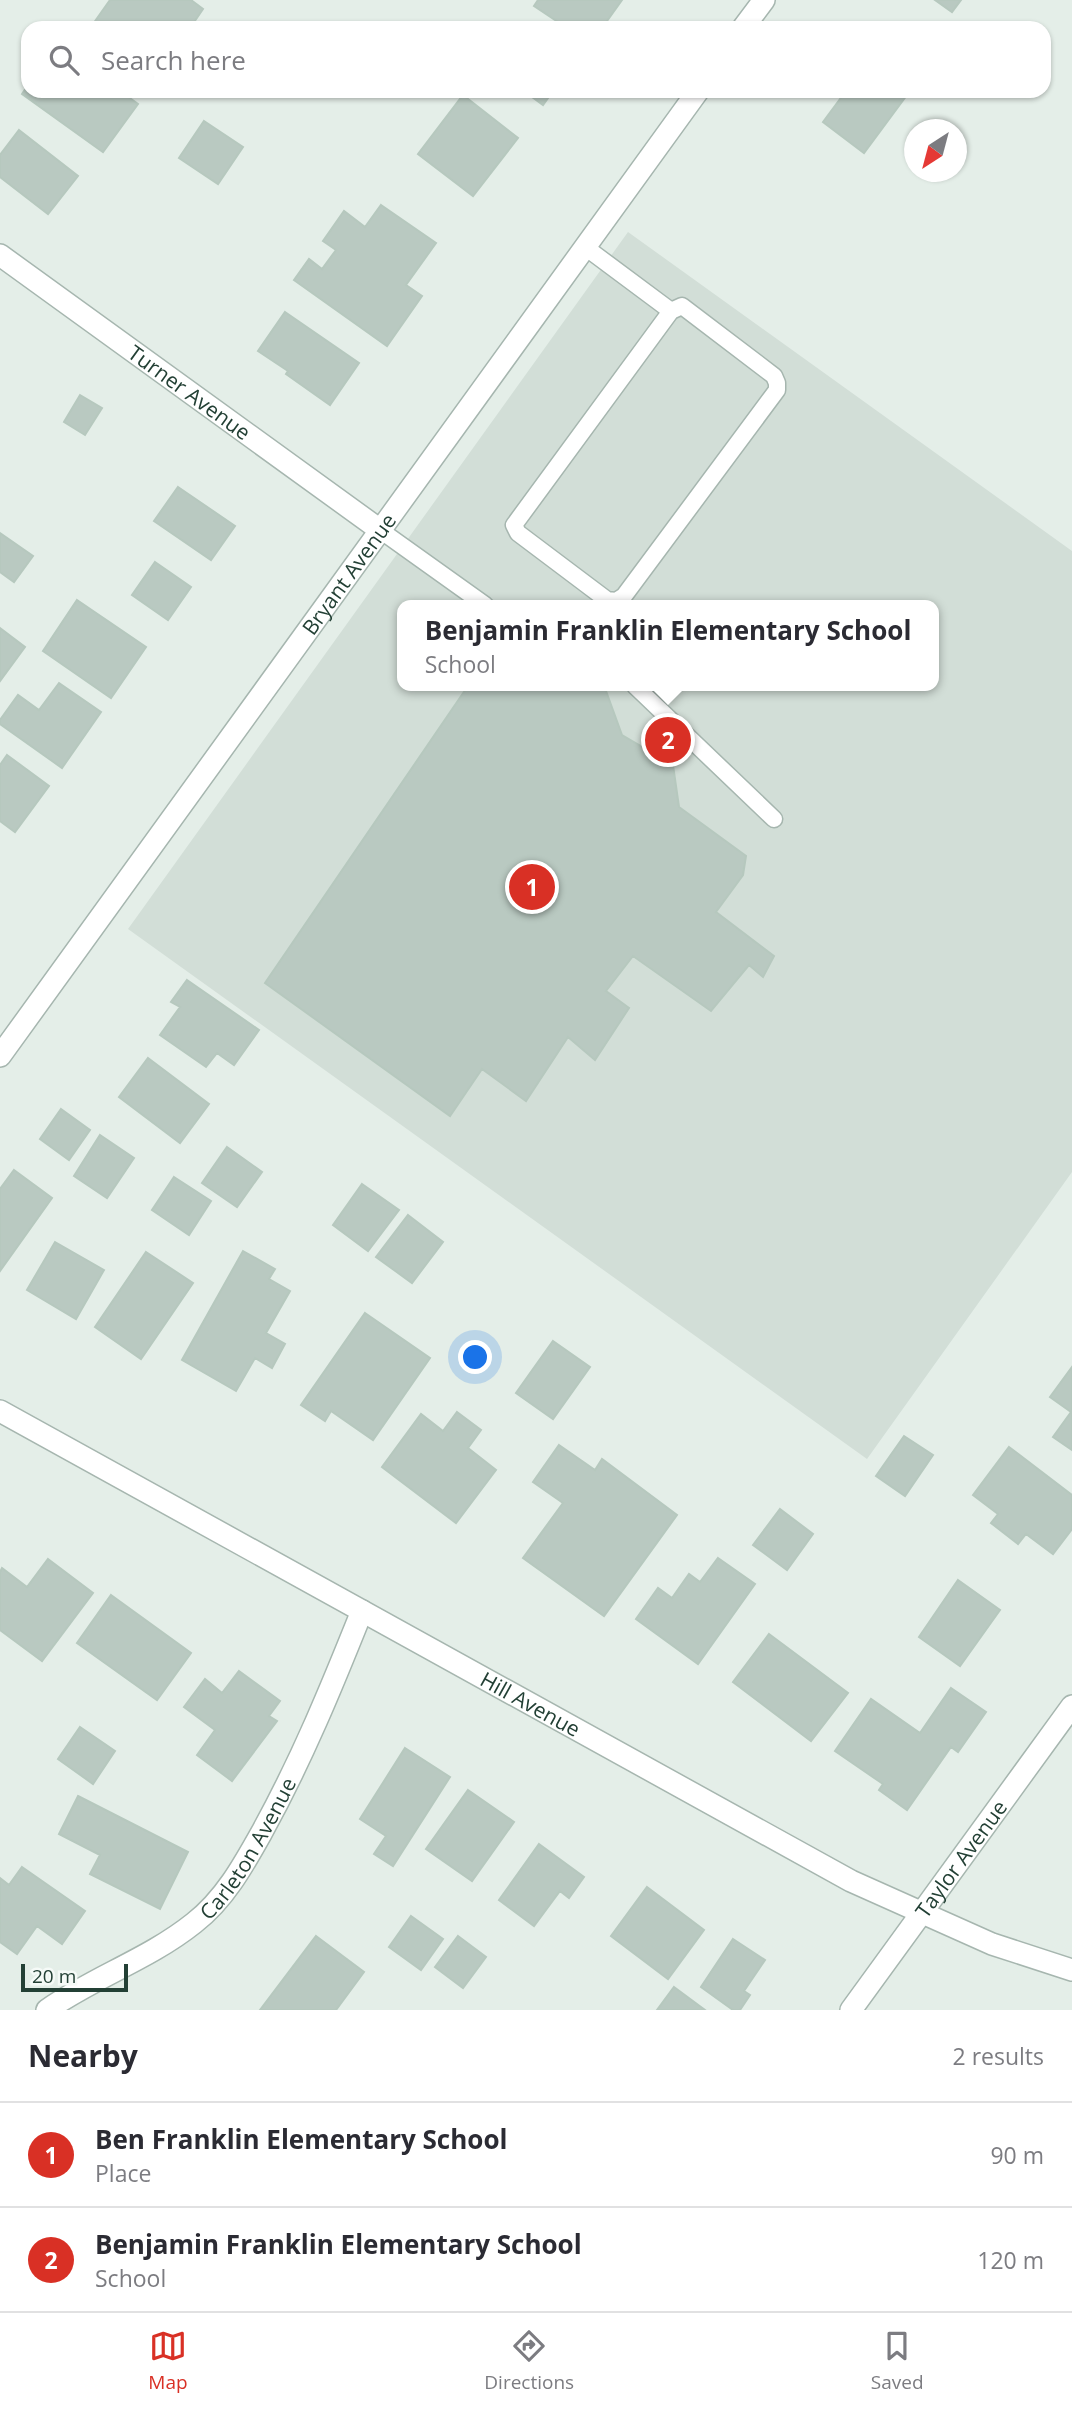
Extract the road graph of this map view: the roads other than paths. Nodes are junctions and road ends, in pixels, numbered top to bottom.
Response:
1 (764, 0) edge
2 (748, 21) edge
3 (693, 98) edge
4 (584, 247) junction
5 (0, 255) edge
6 (671, 311) junction
7 (380, 530) junction
8 (478, 600) edge
9 (607, 600) edge
10 (618, 600) edge
11 (640, 691) edge
12 (774, 819) dead end
13 (0, 1056) edge
14 (0, 1411) edge
15 (362, 1611) junction
16 (1072, 1706) edge
17 (922, 1913) junction
18 (1072, 1970) edge
19 (47, 2010) edge
20 (851, 2010) edge

1 - 2 street
3 - 4 street, Bryant Avenue
4 - 6 lane
4 - 7 street, Bryant Avenue
5 - 7 street, Turner Avenue
6 - 9 lane
6 - 10 lane
7 - 8 lane
7 - 13 street, Bryant Avenue
11 - 12 lane
14 - 15 street, Hill Avenue
15 - 17 street, Hill Avenue
15 - 19 street, Carleton Avenue
16 - 17 street, Taylor Avenue
17 - 18 street, Hill Avenue
17 - 20 street, Taylor Avenue

